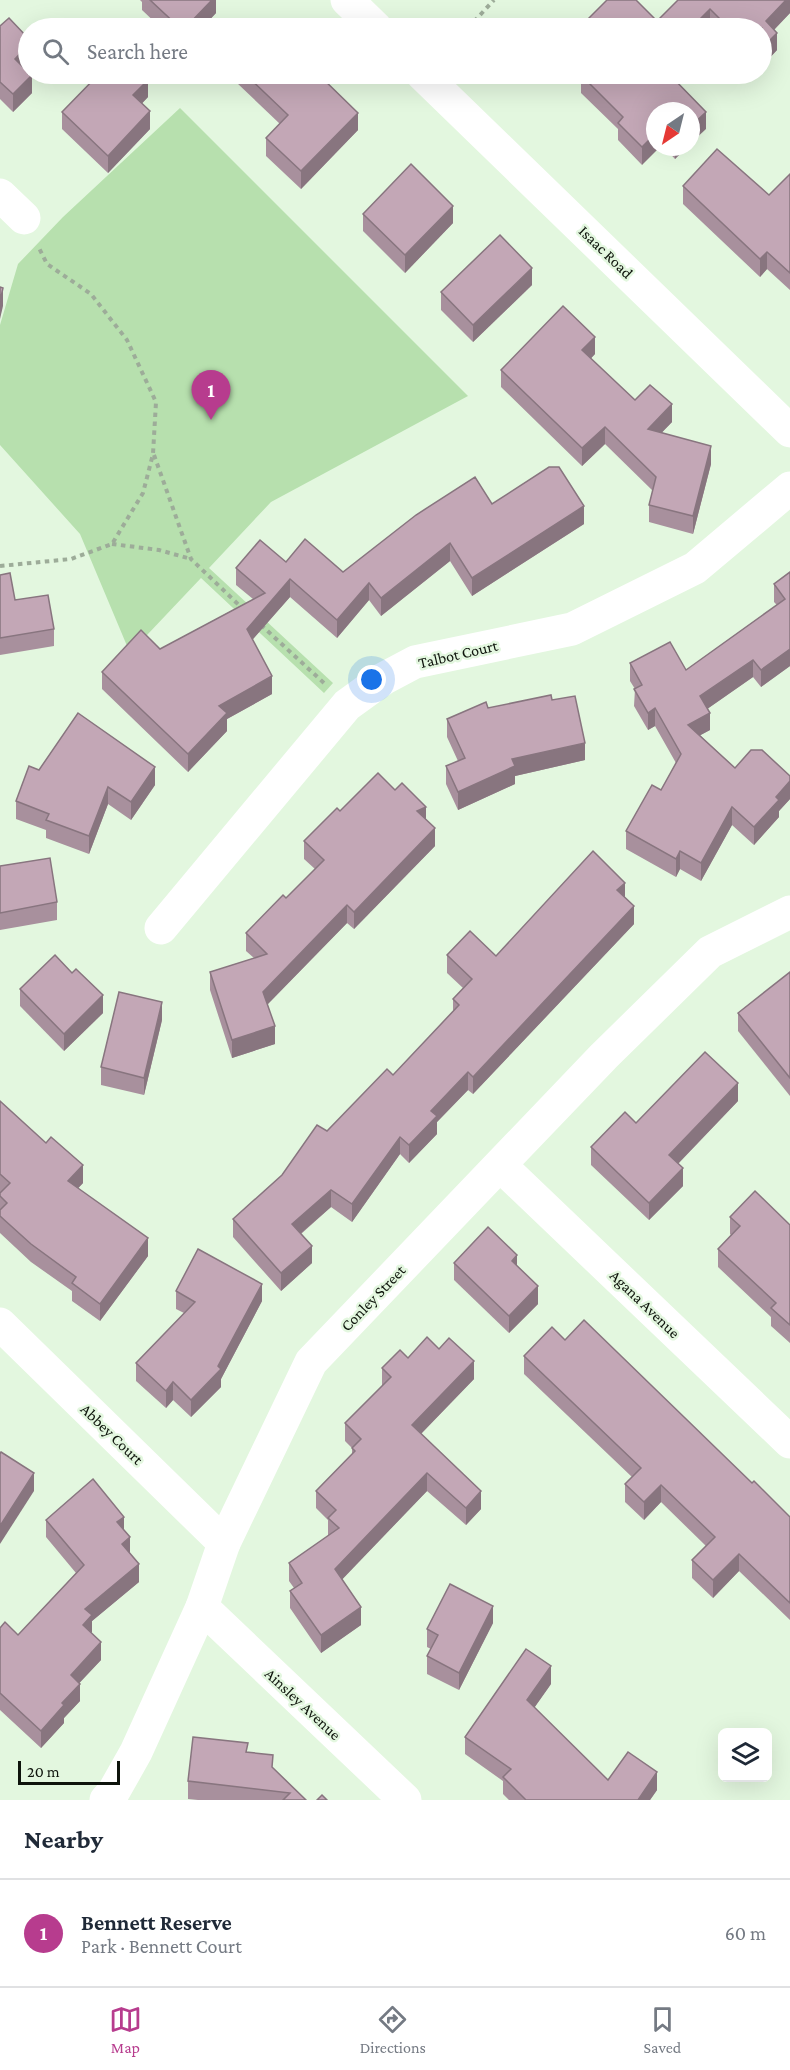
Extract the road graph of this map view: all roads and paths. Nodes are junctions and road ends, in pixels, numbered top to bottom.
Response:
1 (346, 0) edge
2 (494, 0) edge
3 (365, 18) edge
4 (477, 18) edge
5 (432, 84) edge
6 (0, 195) edge
7 (24, 218) joint
8 (790, 431) edge
9 (153, 454) junction
10 (790, 488) edge
11 (112, 544) junction
12 (191, 559) junction
13 (0, 566) edge
14 (244, 609) edge
15 (252, 617) edge
16 (347, 705) junction
17 (790, 912) edge
18 (161, 928) dead end
19 (501, 1166) junction
20 (0, 1324) edge
21 (790, 1442) edge
22 (224, 1543) junction
23 (202, 1607) junction
24 (106, 1800) edge
25 (405, 1800) edge

1 - 3 street
2 - 4 path
5 - 8 street, Isaac Road
6 - 7 street
7 - 9 path
9 - 11 path
9 - 12 path
10 - 16 street, Talbot Court
11 - 12 path
11 - 13 path
12 - 14 path
15 - 16 path
16 - 18 street, Talbot Court
17 - 19 street, Conley Street
19 - 21 street, Agana Avenue
19 - 22 street, Conley Street
20 - 22 street, Abbey Court
22 - 23 street, Conley Street
23 - 24 street, Conley Street
23 - 25 street, Ainsley Avenue

